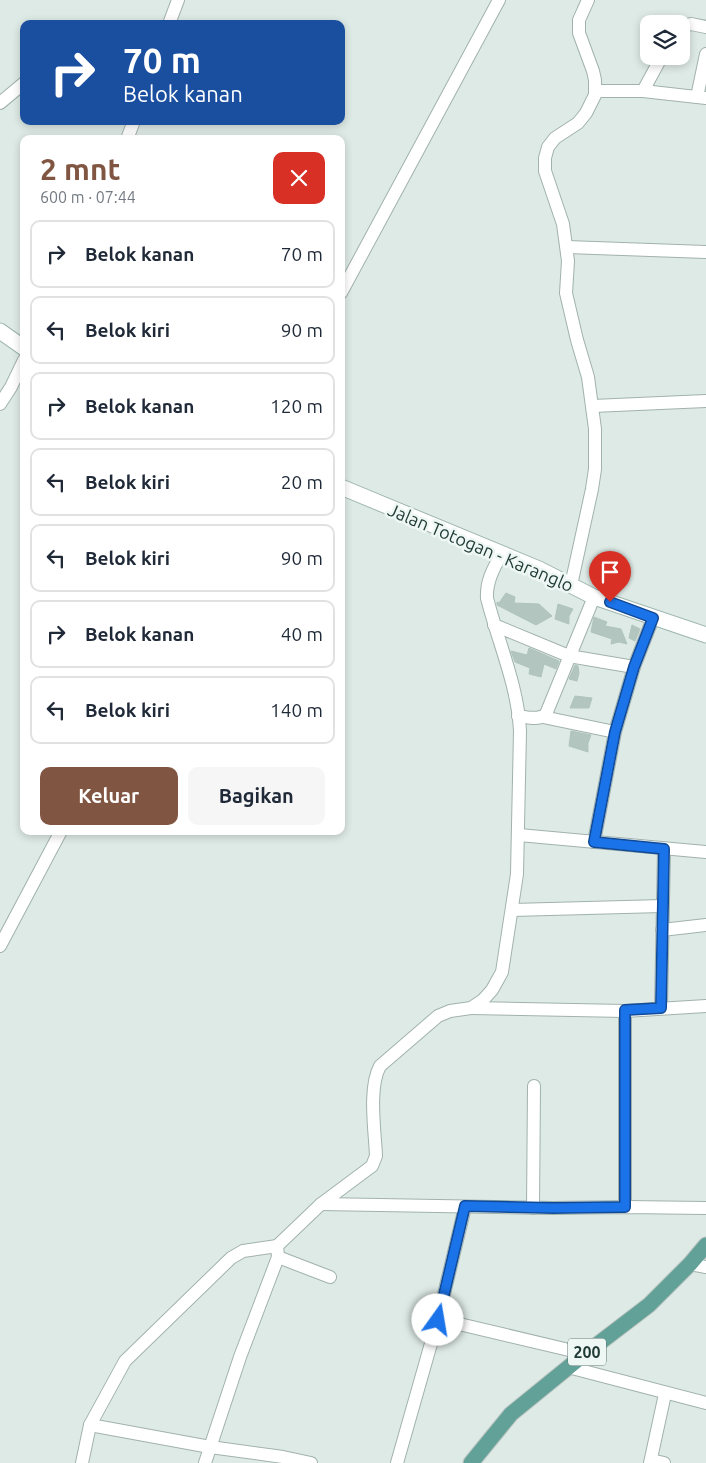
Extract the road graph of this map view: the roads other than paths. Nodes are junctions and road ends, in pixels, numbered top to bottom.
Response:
1 (178, 0) edge
2 (499, 0) edge
3 (588, 0) edge
4 (171, 20) edge
5 (690, 24) edge
6 (706, 27) edge
7 (706, 54) edge
8 (657, 65) edge
9 (20, 86) edge
10 (644, 91) junction
11 (596, 92) junction
12 (701, 97) edge
13 (0, 103) edge
14 (567, 247) junction
15 (706, 252) edge
16 (345, 286) edge
17 (0, 331) edge
18 (20, 345) edge
19 (20, 368) edge
20 (706, 401) edge
21 (0, 404) edge
22 (593, 406) junction
23 (345, 489) edge
24 (502, 554) junction
25 (570, 586) junction
26 (594, 597) junction
27 (653, 618) junction
28 (494, 625) junction
29 (706, 635) edge
30 (569, 656) junction
31 (634, 667) junction
32 (518, 716) junction
33 (543, 717) junction
34 (615, 732) junction
35 (59, 835) edge
36 (519, 835) junction
37 (594, 842) junction
38 (664, 849) junction
39 (706, 852) edge
40 (662, 906) junction
41 (512, 910) junction
42 (706, 925) edge
43 (662, 930) junction
44 (0, 946) edge
45 (706, 1006) edge
46 (471, 1008) junction
47 (661, 1008) junction
48 (625, 1010) junction
49 (534, 1086) dead end
50 (321, 1204) junction
51 (465, 1206) junction
52 (625, 1207) junction
53 (533, 1208) junction
54 (706, 1208) edge
55 (706, 1245) edge
56 (277, 1251) junction
57 (690, 1264) junction
58 (706, 1267) edge
59 (330, 1277) dead end
60 (438, 1320) junction
61 (581, 1357) junction
62 (568, 1367) junction
63 (665, 1394) junction
64 (706, 1403) edge
65 (90, 1425) junction
66 (210, 1447) junction
67 (651, 1461) edge
68 (82, 1463) edge
69 (205, 1463) edge
70 (311, 1463) edge
71 (397, 1463) edge
72 (471, 1463) edge
73 (664, 1463) edge

1 - 4 street
2 - 16 street
3 - 11 street
5 - 6 street
7 - 12 street
8 - 10 street
9 - 13 street
10 - 11 street
10 - 12 street
11 - 14 street
14 - 15 street
14 - 22 street
17 - 18 main road
19 - 21 street
20 - 22 street
22 - 25 street
23 - 24 main road, Jalan Totogan - Karanglo
24 - 25 main road, Jalan Totogan - Karanglo
24 - 28 street
25 - 26 main road, Jalan Totogan - Karanglo
26 - 27 main road, Jalan Totogan - Karanglo
26 - 30 street
27 - 29 main road, Jalan Totogan - Karanglo
27 - 31 street
28 - 30 street
28 - 32 street
30 - 31 street
30 - 33 street
31 - 34 street
32 - 33 street
32 - 36 street
33 - 34 street
34 - 37 street
35 - 44 street
36 - 37 street
36 - 41 street
37 - 38 street
38 - 39 street
38 - 40 street
40 - 41 street
40 - 43 street
41 - 46 street
42 - 43 street
43 - 47 street
45 - 47 street
46 - 48 street
46 - 50 street
47 - 48 street
48 - 52 street
49 - 53 street
50 - 51 street
50 - 56 street
51 - 53 street
51 - 60 street
52 - 53 street
52 - 54 street
55 - 57 main road, 200
56 - 59 street
56 - 65 street
56 - 66 street
57 - 58 street
57 - 61 main road, 200
60 - 61 street
60 - 71 street
61 - 62 main road, 200
62 - 63 street
62 - 72 main road, 200
63 - 64 street
63 - 67 street
65 - 66 street
65 - 68 street
66 - 69 street
66 - 70 street
67 - 73 street

